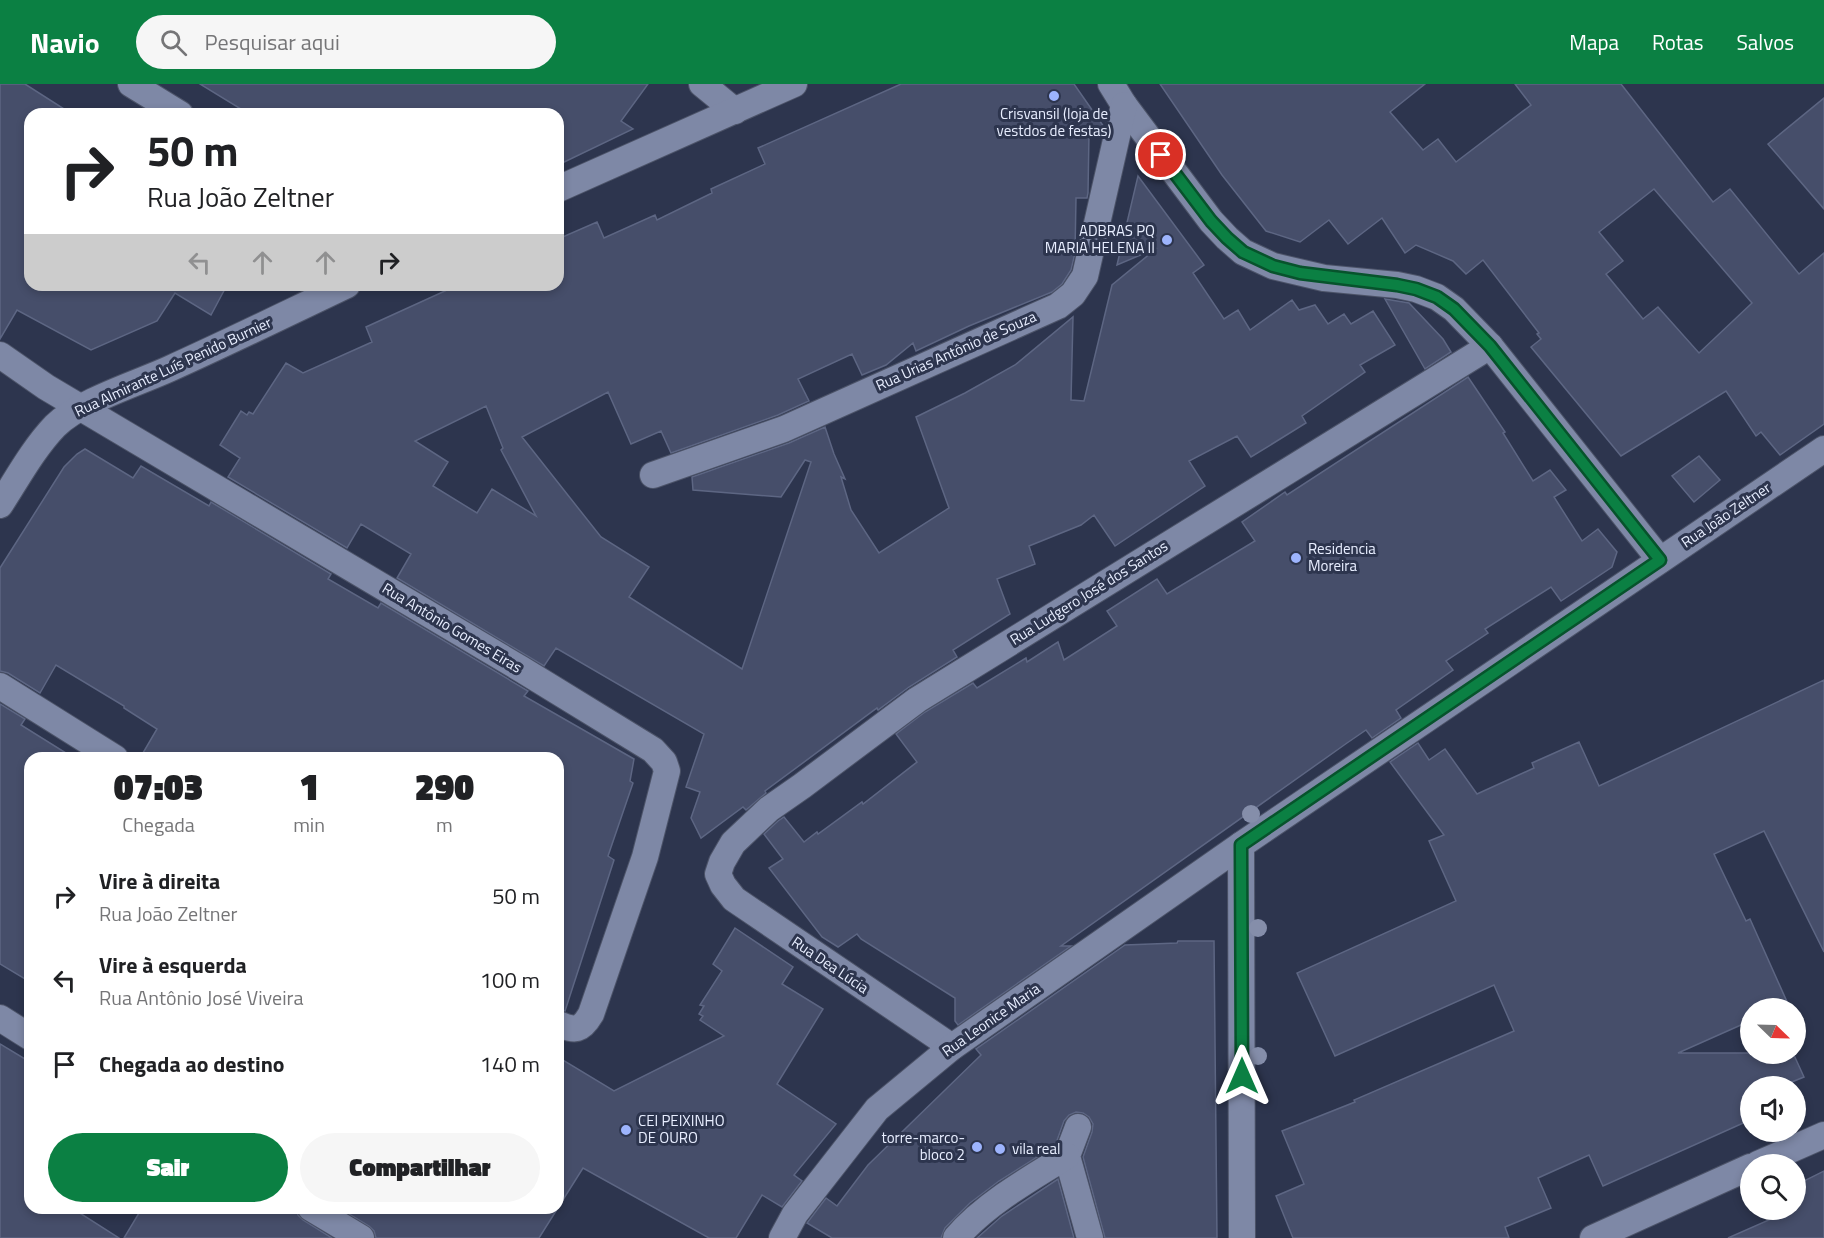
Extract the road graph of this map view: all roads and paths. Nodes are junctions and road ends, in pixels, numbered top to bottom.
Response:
1 (131, 84) edge
2 (702, 84) edge
3 (794, 84) edge
4 (1117, 94) edge
5 (170, 108) edge
6 (735, 111) junction
7 (564, 186) edge
8 (334, 291) edge
9 (1490, 346) junction
10 (0, 355) edge
11 (82, 408) junction
12 (1824, 449) edge
13 (653, 475) dead end
14 (0, 505) edge
15 (1660, 560) junction
16 (0, 686) edge
17 (105, 752) edge
18 (1241, 845) junction
19 (718, 874) joint
20 (0, 1018) edge
21 (564, 1026) edge
22 (24, 1033) edge
23 (952, 1047) junction
24 (1078, 1127) dead end
25 (1824, 1135) edge
26 (1781, 1154) edge
27 (1067, 1156) junction
28 (1740, 1172) edge
29 (321, 1214) edge
30 (361, 1238) edge
31 (782, 1238) edge
32 (956, 1238) edge
33 (1090, 1238) edge
34 (1242, 1238) edge
35 (1593, 1238) edge

1 - 5 street
2 - 6 street
3 - 6 street
4 - 9 street
4 - 13 street, Rua Urias Antônio de Souza
6 - 7 street
8 - 11 street, Rua Almirante Luís Penido Burnier
9 - 15 street
9 - 19 street, Rua Ludgero José dos Santos
10 - 11 street, Rua Antônio Gomes Eiras
11 - 14 street, Rua Almirante Luís Penido Burnier
11 - 21 street, Rua Antônio Gomes Eiras
12 - 15 street, Rua João Zeltner
15 - 18 street, Rua João Zeltner
16 - 17 street
18 - 23 street, Rua Leonice Maria
18 - 34 street
19 - 23 street, Rua Dea Lúcia
20 - 22 street
23 - 31 street, Rua Leonice Maria
24 - 27 street
25 - 26 street
27 - 32 street
27 - 33 street
28 - 35 street
29 - 30 street

